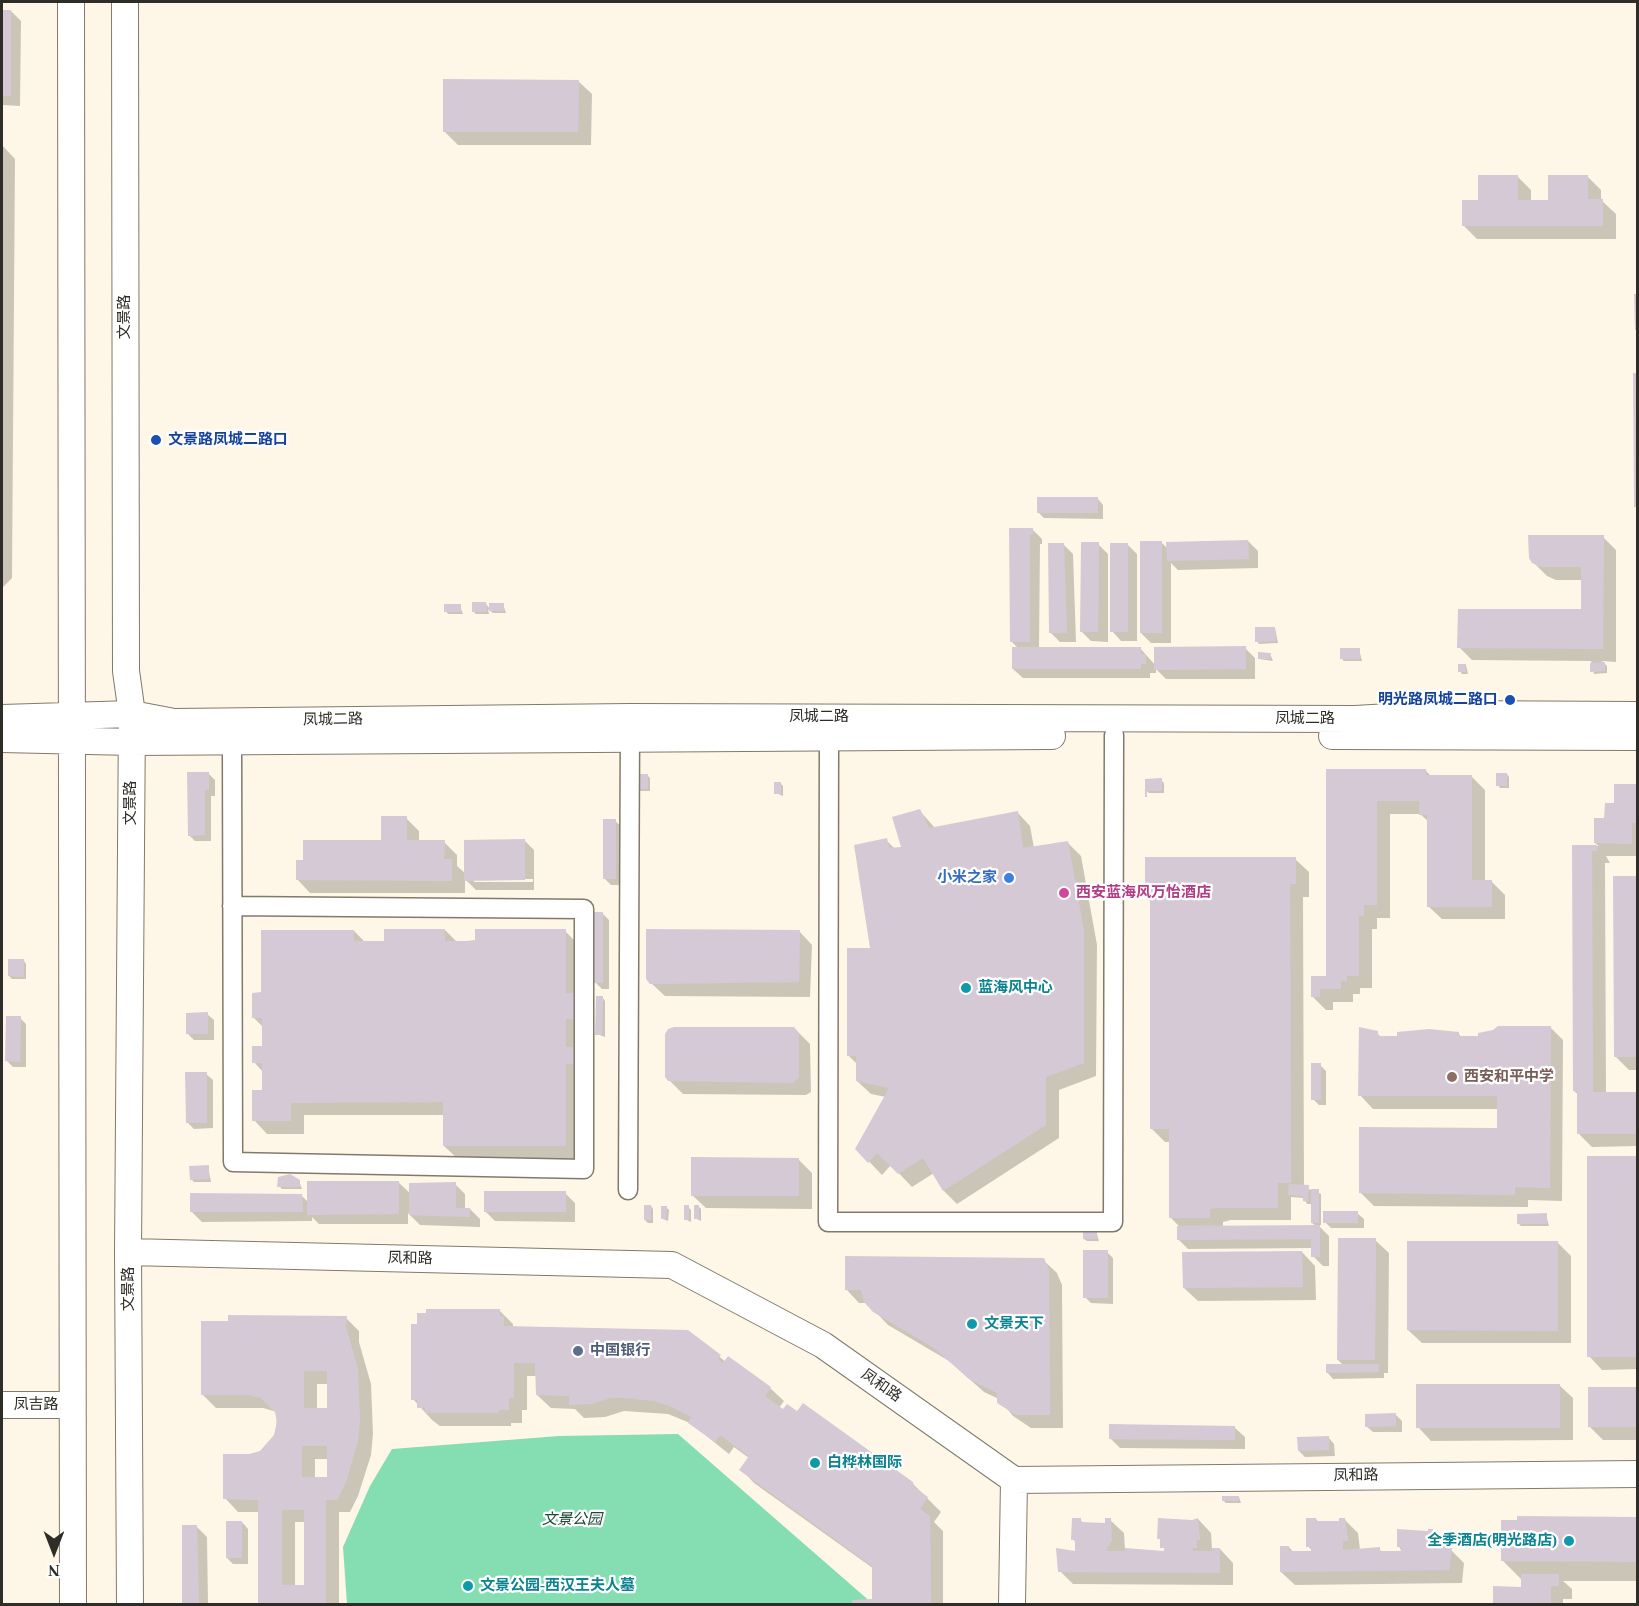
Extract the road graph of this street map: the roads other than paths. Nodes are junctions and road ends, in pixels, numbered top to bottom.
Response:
1 (71, 2) edge
2 (125, 2) edge
3 (132, 714) junction
4 (1638, 715) edge
5 (2, 717) edge
6 (630, 727) junction
7 (73, 728) junction
8 (1114, 735) junction
9 (829, 737) junction
10 (1638, 737) edge
11 (2, 739) edge
12 (132, 741) junction
13 (232, 741) junction
14 (232, 906) junction
15 (628, 1190) dead end
16 (129, 1252) junction
17 (2, 1405) edge
18 (71, 1405) junction
19 (1638, 1474) edge
20 (1014, 1480) junction
21 (73, 1605) edge
22 (130, 1605) edge
23 (1012, 1605) edge

1 - 7 main road
2 - 3 main road, 文景路
3 - 6 main road, 凤城二路
3 - 7 main road, 凤城二路
3 - 12 main road, 文景路
4 - 6 main road, 凤城二路
5 - 7 main road, 凤城二路
6 - 9 main road, 凤城二路
6 - 13 main road, 凤城二路
6 - 15 street
7 - 11 main road, 凤城二路
7 - 12 main road, 凤城二路
7 - 18 main road
8 - 9 main road, 凤城二路
8 - 9 street
8 - 10 main road, 凤城二路
12 - 13 main road, 凤城二路
12 - 16 main road, 文景路
13 - 14 street
14 - 14 street
16 - 20 main road, 凤和路
16 - 22 main road, 文景路
17 - 18 main road, 凤吉路
18 - 21 main road
19 - 20 main road, 凤和路
20 - 23 main road

